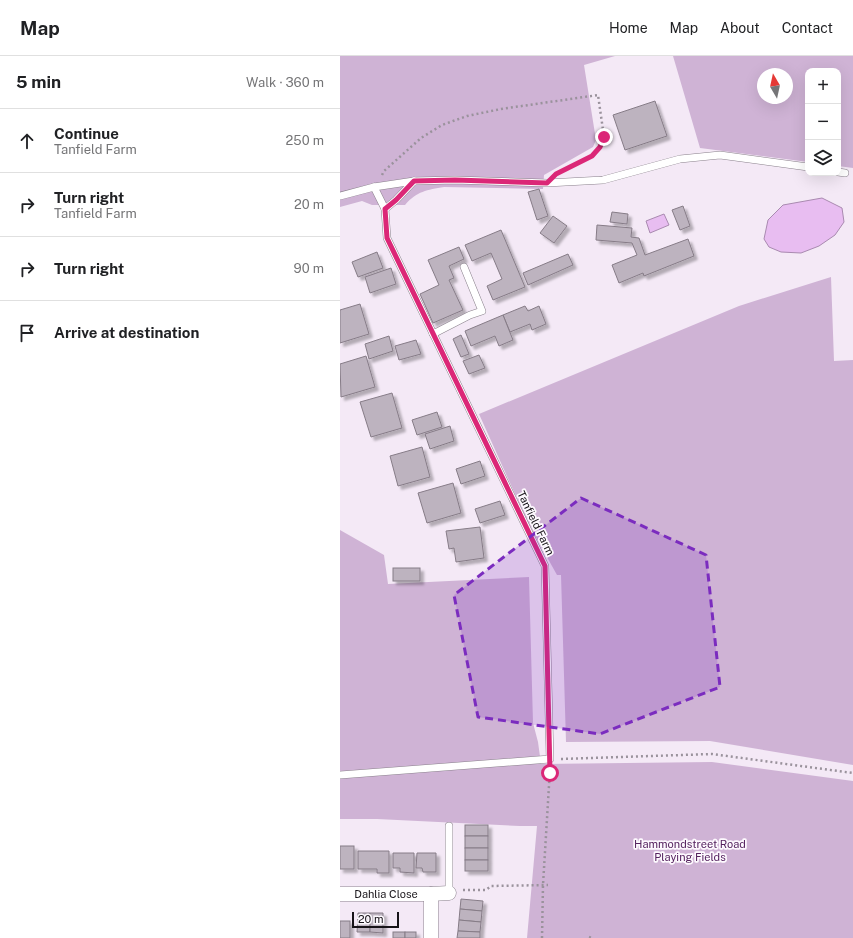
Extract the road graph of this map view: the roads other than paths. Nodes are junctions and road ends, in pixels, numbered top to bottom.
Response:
1 (805, 167) edge
2 (414, 181) junction
3 (374, 187) junction
4 (340, 196) edge
5 (385, 209) junction
6 (464, 267) dead end
7 (433, 334) junction
8 (340, 775) edge
9 (449, 826) dead end
10 (449, 893) joint
11 (340, 894) edge
12 (431, 894) junction
13 (431, 938) edge

1 - 2 lane
2 - 3 lane
2 - 5 lane
3 - 4 lane
3 - 5 lane, Tanfield Farm
5 - 7 lane, Tanfield Farm
6 - 7 lane
7 - 8 lane, Tanfield Farm
9 - 10 lane
10 - 12 street, Dahlia Close
11 - 12 street, Dahlia Close
12 - 13 street, Dahlia Close

